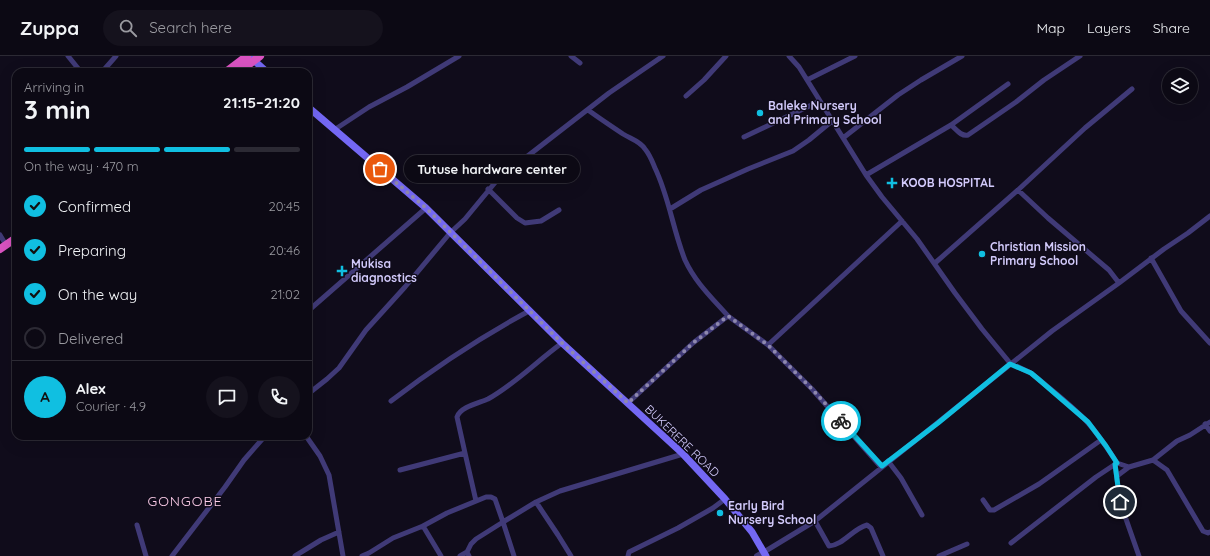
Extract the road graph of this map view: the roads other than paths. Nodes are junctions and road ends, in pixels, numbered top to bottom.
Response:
1 (68, 56) edge
2 (116, 56) edge
3 (459, 56) edge
4 (571, 56) edge
5 (664, 56) edge
6 (726, 56) edge
7 (788, 56) edge
8 (855, 56) edge
9 (962, 56) edge
10 (1080, 56) edge
11 (253, 57) edge
12 (580, 62) dead end
13 (78, 68) edge
14 (106, 68) edge
15 (233, 68) edge
16 (243, 68) edge
17 (263, 68) edge
18 (806, 80) junction
19 (1008, 84) dead end
20 (1132, 89) dead end
21 (686, 96) dead end
22 (820, 101) junction
23 (588, 110) junction
24 (312, 111) edge
25 (832, 121) junction
26 (952, 125) junction
27 (334, 130) junction
28 (744, 137) dead end
29 (843, 138) junction
30 (866, 176) junction
31 (488, 189) junction
32 (1018, 190) junction
33 (426, 208) junction
34 (670, 209) junction
35 (559, 210) dead end
36 (1210, 216) edge
37 (902, 221) junction
38 (450, 233) junction
39 (0, 235) edge
40 (12, 241) edge
41 (3, 247) edge
42 (1151, 258) junction
43 (935, 263) junction
44 (1119, 283) junction
45 (312, 308) edge
46 (529, 311) junction
47 (728, 316) junction
48 (562, 343) junction
49 (1210, 343) edge
50 (768, 345) junction
51 (1010, 364) junction
52 (312, 391) edge
53 (391, 401) dead end
54 (628, 403) junction
55 (1208, 423) edge
56 (1210, 430) edge
57 (262, 440) edge
58 (309, 440) edge
59 (1101, 440) junction
60 (465, 453) junction
61 (683, 454) junction
62 (1153, 460) junction
63 (888, 461) junction
64 (1117, 463) junction
65 (882, 466) junction
66 (1129, 468) junction
67 (400, 470) dead end
68 (1117, 476) junction
69 (725, 499) junction
70 (983, 500) dead end
71 (476, 501) junction
72 (536, 502) junction
73 (922, 515) dead end
74 (815, 521) junction
75 (503, 522) junction
76 (137, 525) dead end
77 (423, 526) junction
78 (339, 532) junction
79 (1210, 532) edge
80 (1011, 543) dead end
81 (966, 544) dead end
82 (468, 554) edge
83 (762, 555) edge
84 (146, 556) edge
85 (172, 556) edge
86 (295, 556) edge
87 (343, 556) edge
88 (362, 556) edge
89 (441, 556) edge
90 (460, 556) edge
91 (514, 556) edge
92 (571, 556) edge
93 (628, 556) edge
94 (884, 556) edge
95 (940, 556) edge
96 (1139, 556) edge

1 - 13 street
2 - 14 street
3 - 27 street
4 - 12 street
5 - 23 street
6 - 21 street
7 - 18 street
8 - 18 street
9 - 29 street
10 - 26 street
11 - 15 highway
11 - 16 highway
11 - 17 main road
18 - 22 street
19 - 26 street
20 - 32 street
22 - 25 street
22 - 28 street
23 - 31 street
23 - 34 street
24 - 27 main road, BUKERERE ROAD
25 - 29 street
25 - 34 street
26 - 30 street
27 - 33 main road, BUKERERE ROAD
29 - 30 street
30 - 37 street
31 - 35 street
31 - 38 street
32 - 43 street
32 - 44 street
33 - 38 main road, BUKERERE ROAD
33 - 45 street
34 - 47 street
36 - 42 street
37 - 43 street
37 - 50 street
38 - 46 main road, BUKERERE ROAD
38 - 52 street
39 - 41 street
40 - 41 highway
42 - 44 street
42 - 49 street
43 - 51 street
44 - 51 street
46 - 48 main road, BUKERERE ROAD
46 - 53 street
47 - 50 street
47 - 54 street
48 - 54 main road, BUKERERE ROAD
48 - 60 street
50 - 65 street
51 - 59 street
51 - 63 street
54 - 61 main road, BUKERERE ROAD
55 - 56 street
55 - 62 street
57 - 85 street
58 - 78 street
59 - 64 street
59 - 70 street
60 - 67 street
60 - 71 street
61 - 69 main road, BUKERERE ROAD
61 - 72 street
62 - 66 street
62 - 79 street
63 - 65 street
63 - 73 street
64 - 66 street
64 - 68 street
64 - 80 street
65 - 74 street
66 - 68 street
68 - 96 street
69 - 83 main road, BUKERERE ROAD
69 - 93 street
71 - 75 street
71 - 77 street
72 - 75 street
72 - 92 street
74 - 83 street
74 - 94 street
75 - 82 street
75 - 91 street
76 - 84 street
77 - 88 street
77 - 89 street
78 - 86 street
78 - 87 street
81 - 95 street
82 - 90 street

